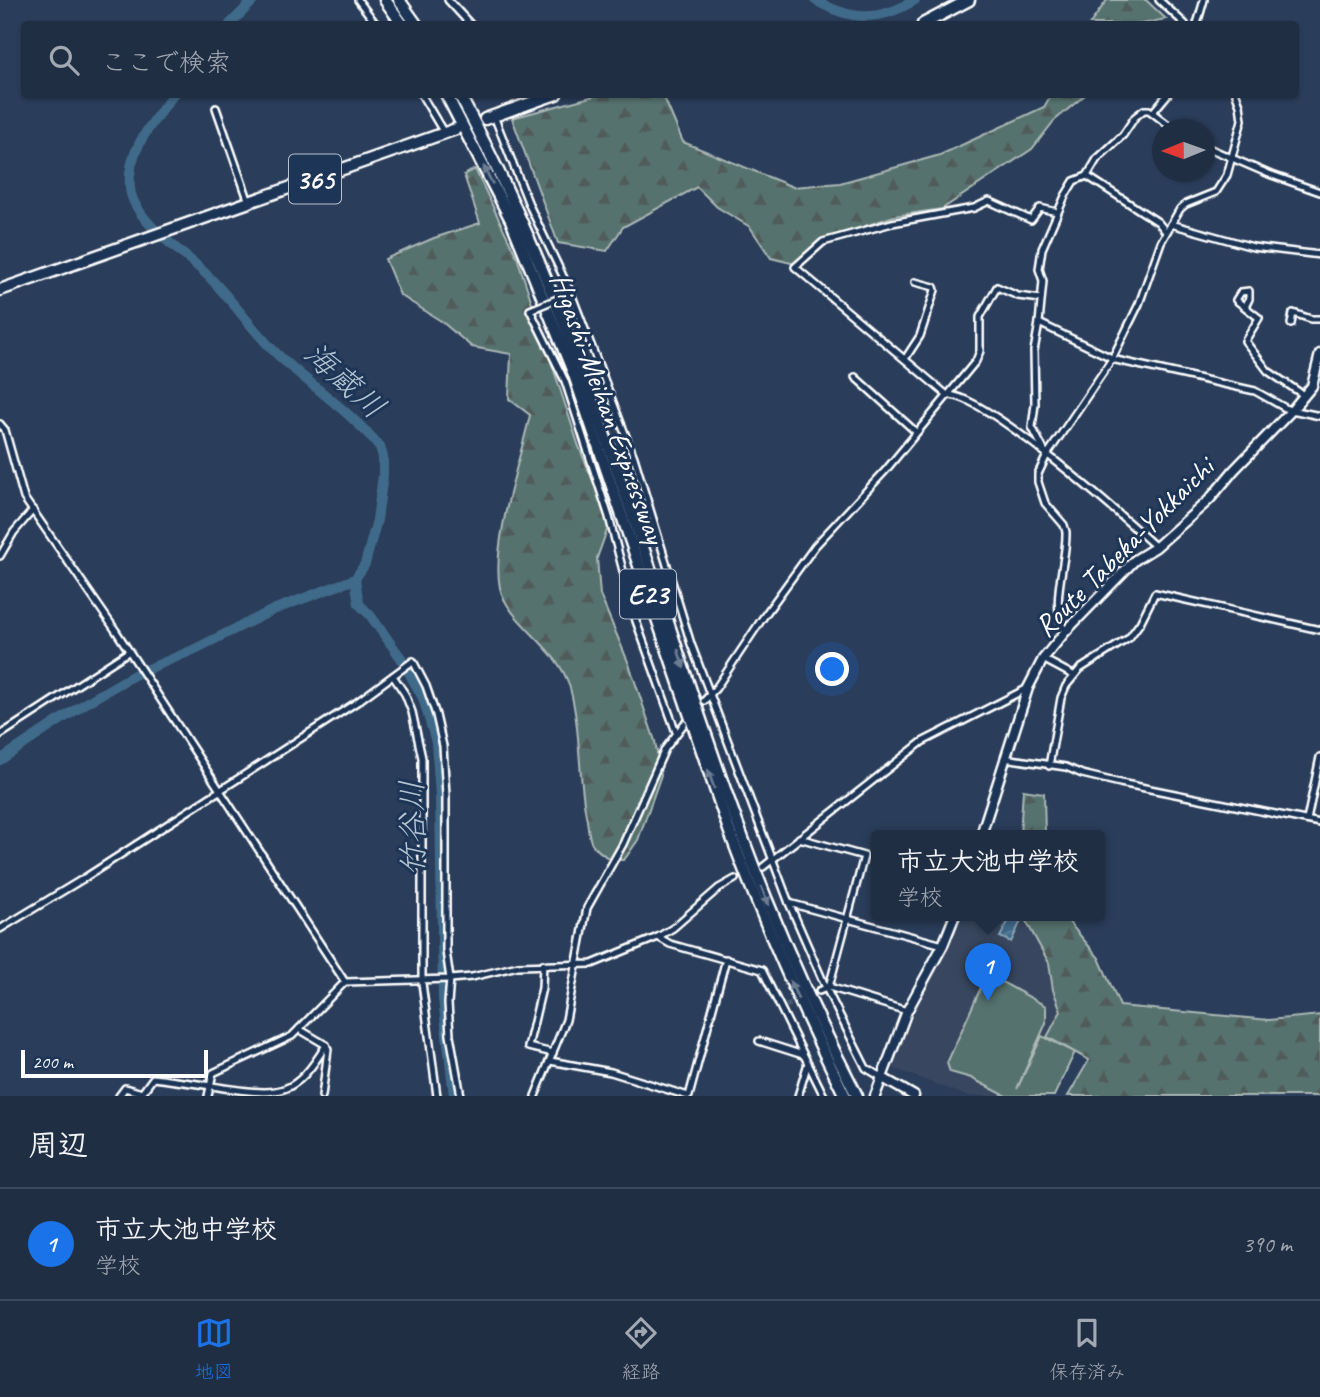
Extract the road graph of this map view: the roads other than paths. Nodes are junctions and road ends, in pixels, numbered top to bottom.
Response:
1 (358, 0) edge
2 (386, 0) edge
3 (399, 0) edge
4 (448, 0) edge
5 (970, 0) edge
6 (1158, 0) edge
7 (1203, 0) edge
8 (374, 21) edge
9 (400, 21) edge
10 (414, 21) edge
11 (467, 21) edge
12 (929, 21) edge
13 (1182, 21) edge
14 (1198, 21) edge
15 (423, 98) edge
16 (448, 98) edge
17 (461, 98) edge
18 (538, 98) edge
19 (1164, 98) edge
20 (1237, 98) edge
21 (216, 108) dead end
22 (1153, 112) junction
23 (490, 117) joint
24 (1162, 119) edge
25 (456, 130) dead end
26 (444, 133) junction
27 (1215, 150) edge
28 (1233, 157) junction
29 (1087, 176) junction
30 (1320, 192) edge
31 (249, 202) junction
32 (1058, 212) junction
33 (1171, 224) junction
34 (1166, 232) junction
35 (1320, 255) edge
36 (915, 282) dead end
37 (0, 290) edge
38 (570, 294) junction
39 (1041, 299) junction
40 (1245, 307) dead end
41 (1320, 319) edge
42 (1039, 323) junction
43 (1290, 324) dead end
44 (1320, 355) edge
45 (905, 359) junction
46 (1112, 359) junction
47 (855, 377) dead end
48 (947, 395) junction
49 (1305, 396) junction
50 (1293, 409) junction
51 (1320, 416) edge
52 (0, 424) edge
53 (916, 432) junction
54 (1047, 455) junction
55 (33, 510) junction
56 (1156, 547) junction
57 (0, 556) edge
58 (1320, 630) edge
59 (1065, 632) junction
60 (128, 652) junction
61 (1043, 659) junction
62 (394, 675) junction
63 (1073, 675) junction
64 (1028, 688) junction
65 (711, 695) junction
66 (705, 701) dead end
67 (684, 724) dead end
68 (676, 732) junction
69 (0, 735) edge
70 (1320, 757) edge
71 (1004, 758) junction
72 (1049, 766) junction
73 (220, 789) junction
74 (1307, 820) junction
75 (1320, 822) edge
76 (982, 830) edge
77 (799, 838) junction
78 (773, 858) junction
79 (763, 867) tunnel mouth
80 (735, 879) tunnel mouth
81 (789, 903) junction
82 (847, 918) junction
83 (953, 921) edge
84 (0, 929) edge
85 (658, 937) junction
86 (943, 945) junction
87 (726, 959) junction
88 (543, 964) junction
89 (578, 964) junction
90 (424, 979) junction
91 (448, 979) junction
92 (345, 982) junction
93 (827, 987) junction
94 (819, 991) dead end
95 (907, 1011) junction
96 (299, 1029) junction
97 (759, 1041) dead end
98 (326, 1045) junction
99 (553, 1053) junction
100 (804, 1055) junction
101 (550, 1061) junction
102 (807, 1063) junction
103 (881, 1077) junction
104 (210, 1085) junction
105 (876, 1095) edge
106 (119, 1096) edge
107 (208, 1096) edge
108 (323, 1096) edge
109 (437, 1096) edge
110 (461, 1096) edge
111 (535, 1096) edge
112 (689, 1096) edge
113 (798, 1096) edge
114 (824, 1096) edge
115 (845, 1096) edge
116 (857, 1096) edge
117 (914, 1096) edge

1 - 8 street
2 - 9 highway
3 - 10 highway
4 - 11 street
5 - 12 highway
6 - 13 street
7 - 14 street
15 - 26 street
115 -> 16 highway, Higashi-Meihan Expressway / E23
17 -> 116 highway, Higashi-Meihan Expressway / E23
18 - 23 highway
19 - 22 street
20 - 28 street
21 - 31 street
22 - 24 street
22 - 29 street
23 - 38 street
25 - 26 highway, 365
26 - 31 highway, 365
27 - 28 street
28 - 30 street
28 - 33 street
29 - 32 street
29 - 34 street
31 - 37 highway, 365
32 - 39 street
32 - 45 street
33 - 34 street
33 - 35 street
34 - 46 street
36 - 45 street
38 - 65 street
38 - 68 street, bridge
39 - 42 street
39 - 48 street
40 - 49 street
41 - 43 street
42 - 46 street
42 - 54 street
44 - 49 main road, Route Tabeka-Yokkaichi
45 - 48 street
46 - 50 street
46 - 54 street
47 - 53 street
48 - 53 street
48 - 54 street
49 - 50 main road, Route Tabeka-Yokkaichi
50 - 51 street
50 - 56 main road, Route Tabeka-Yokkaichi
52 - 55 street
53 - 65 street
54 - 56 street
54 - 59 street
55 - 57 street
55 - 60 street
56 - 59 main road, Route Tabeka-Yokkaichi
58 - 63 street
59 - 61 main road, Route Tabeka-Yokkaichi
60 - 69 street
60 - 73 street
61 - 63 street
61 - 64 main road, Route Tabeka-Yokkaichi
62 - 73 street
62 - 90 street
62 - 91 street
63 - 72 street
64 - 71 main road, Route Tabeka-Yokkaichi
64 - 77 street
65 - 66 street
65 - 78 street
67 - 68 street
68 - 89 street
70 - 74 street
71 - 72 street
71 - 76 main road, Route Tabeka-Yokkaichi
72 - 74 street
73 - 84 street
73 - 92 street
74 - 75 street
77 - 78 street
77 - 82 street
78 - 79 street
78 - 81 street
80 - 85 street
81 - 82 street
81 - 93 street
82 - 86 street
82 - 93 street
83 - 86 main road
85 - 87 street
85 - 89 street
86 - 95 main road
87 - 100 street
87 - 112 street
88 - 89 street
88 - 91 street
88 - 99 street
89 - 99 street
90 - 91 street
90 - 92 street
90 - 109 street
91 - 110 street
92 - 96 street
93 - 94 street
93 - 95 street
93 - 103 street
95 - 103 main road
96 - 98 street
96 - 104 street
97 - 100 street
98 - 104 street
98 - 108 street
99 - 101 street
100 - 102 street
101 - 111 street
101 - 112 street
102 - 113 street
102 - 114 street
103 - 105 main road
103 - 117 main road
104 - 106 street
104 - 107 street

